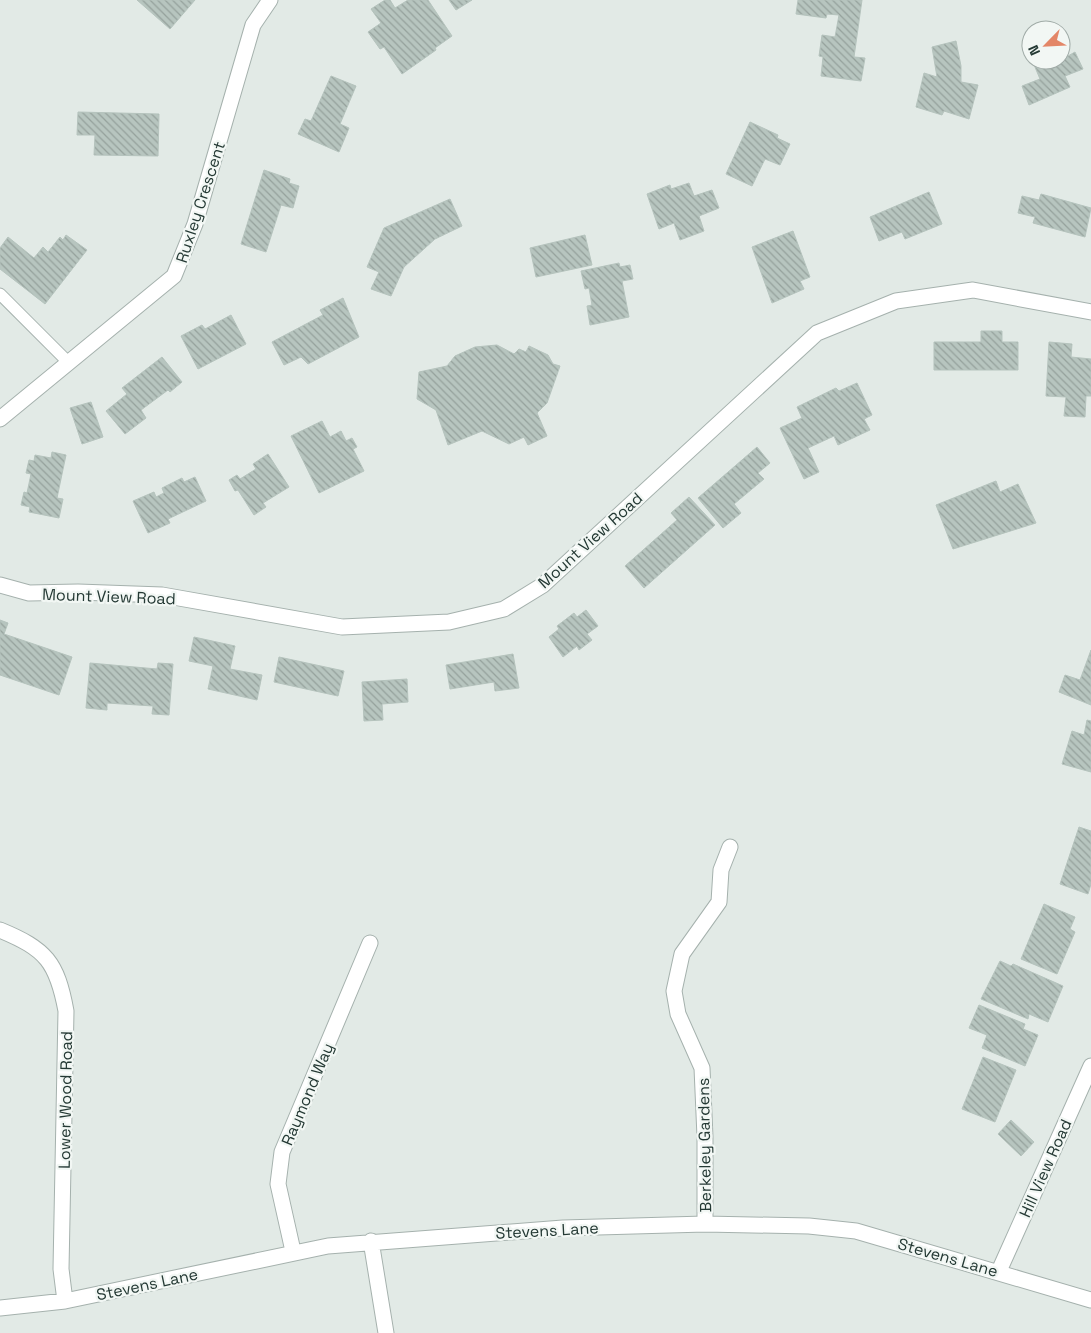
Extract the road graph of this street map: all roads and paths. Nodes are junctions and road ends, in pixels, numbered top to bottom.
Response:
1 (270, 0) edge
2 (0, 294) edge
3 (1091, 312) edge
4 (69, 363) junction
5 (0, 419) edge
6 (0, 584) edge
7 (730, 847) dead end
8 (0, 930) edge
9 (370, 943) dead end
10 (1091, 1066) edge
11 (705, 1224) junction
12 (371, 1241) junction
13 (293, 1251) junction
14 (999, 1271) junction
15 (1091, 1300) edge
16 (65, 1301) junction
17 (0, 1308) edge
18 (386, 1333) edge

1 - 4 street, Ruxley Crescent
2 - 4 lane
3 - 6 street, Mount View Road
4 - 5 street
7 - 11 street, Berkeley Gardens
8 - 16 street, Lower Wood Road
9 - 13 street, Raymond Way
10 - 14 street, Hill View Road
11 - 12 street, Stevens Lane
11 - 14 street, Stevens Lane
12 - 13 street, Stevens Lane
12 - 18 street
13 - 16 street, Stevens Lane
14 - 15 street, Stevens Lane
16 - 17 street, Stevens Lane

